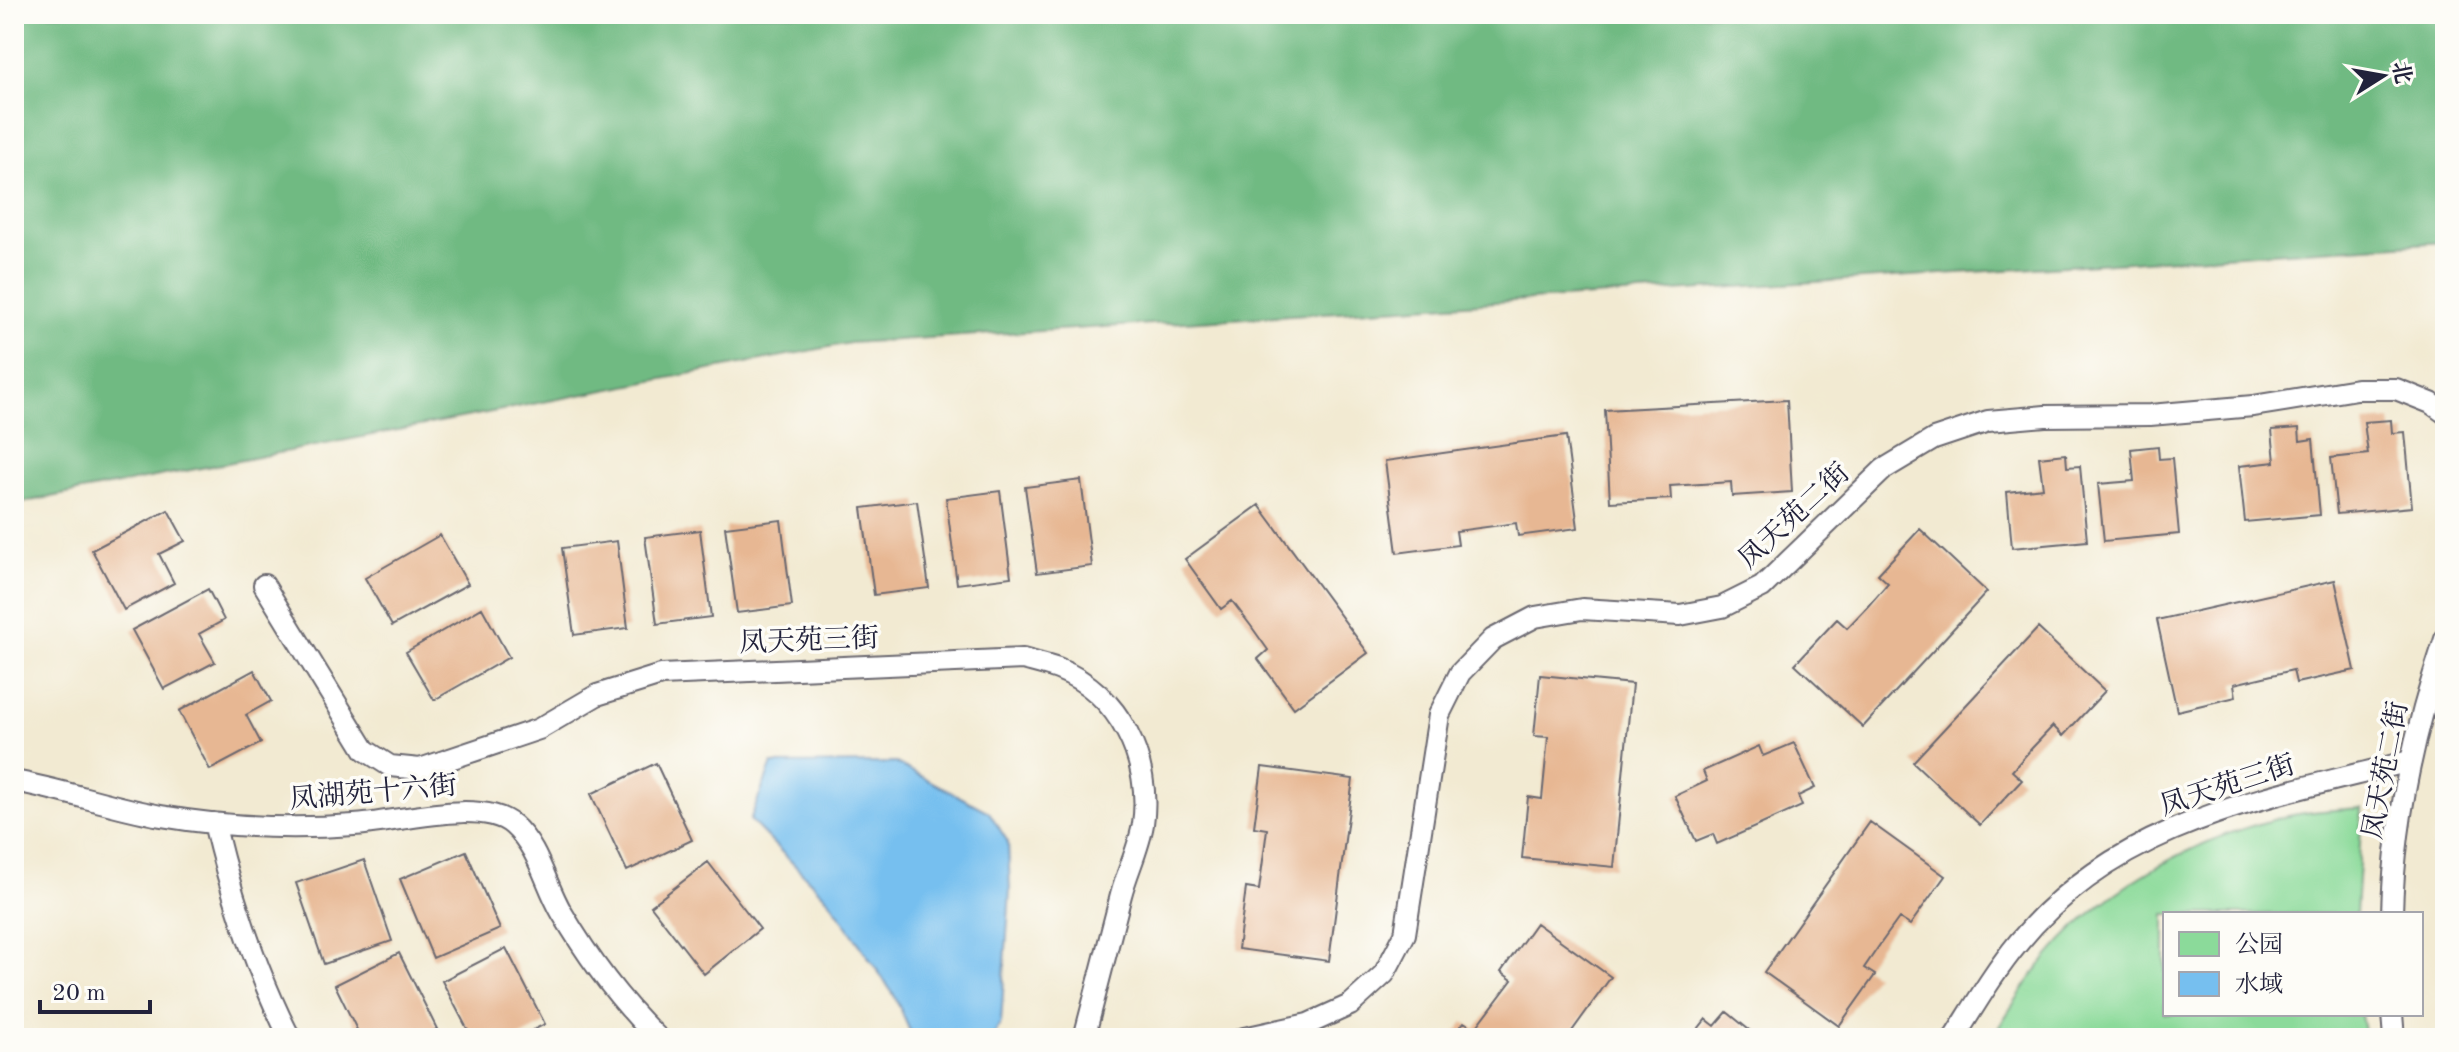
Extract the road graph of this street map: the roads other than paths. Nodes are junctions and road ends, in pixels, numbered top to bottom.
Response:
1 (2445, 413) edge
2 (264, 585) dead end
3 (2445, 639) edge
4 (2410, 761) junction
5 (14, 781) edge
6 (214, 823) junction
7 (2392, 912) edge
8 (2392, 1016) edge
9 (290, 1038) edge
10 (658, 1038) edge
11 (1084, 1038) edge
12 (1244, 1038) edge
13 (1954, 1038) edge
14 (2394, 1038) edge

1 - 12 lane, 凤天苑二街
2 - 11 lane, 凤天苑三街
3 - 4 lane, 凤天苑二街
4 - 7 lane, 凤天苑二街
4 - 13 lane, 凤天苑三街
5 - 6 lane, 凤湖苑十六街
6 - 9 lane
6 - 10 lane, 凤湖苑十六街
8 - 14 lane

